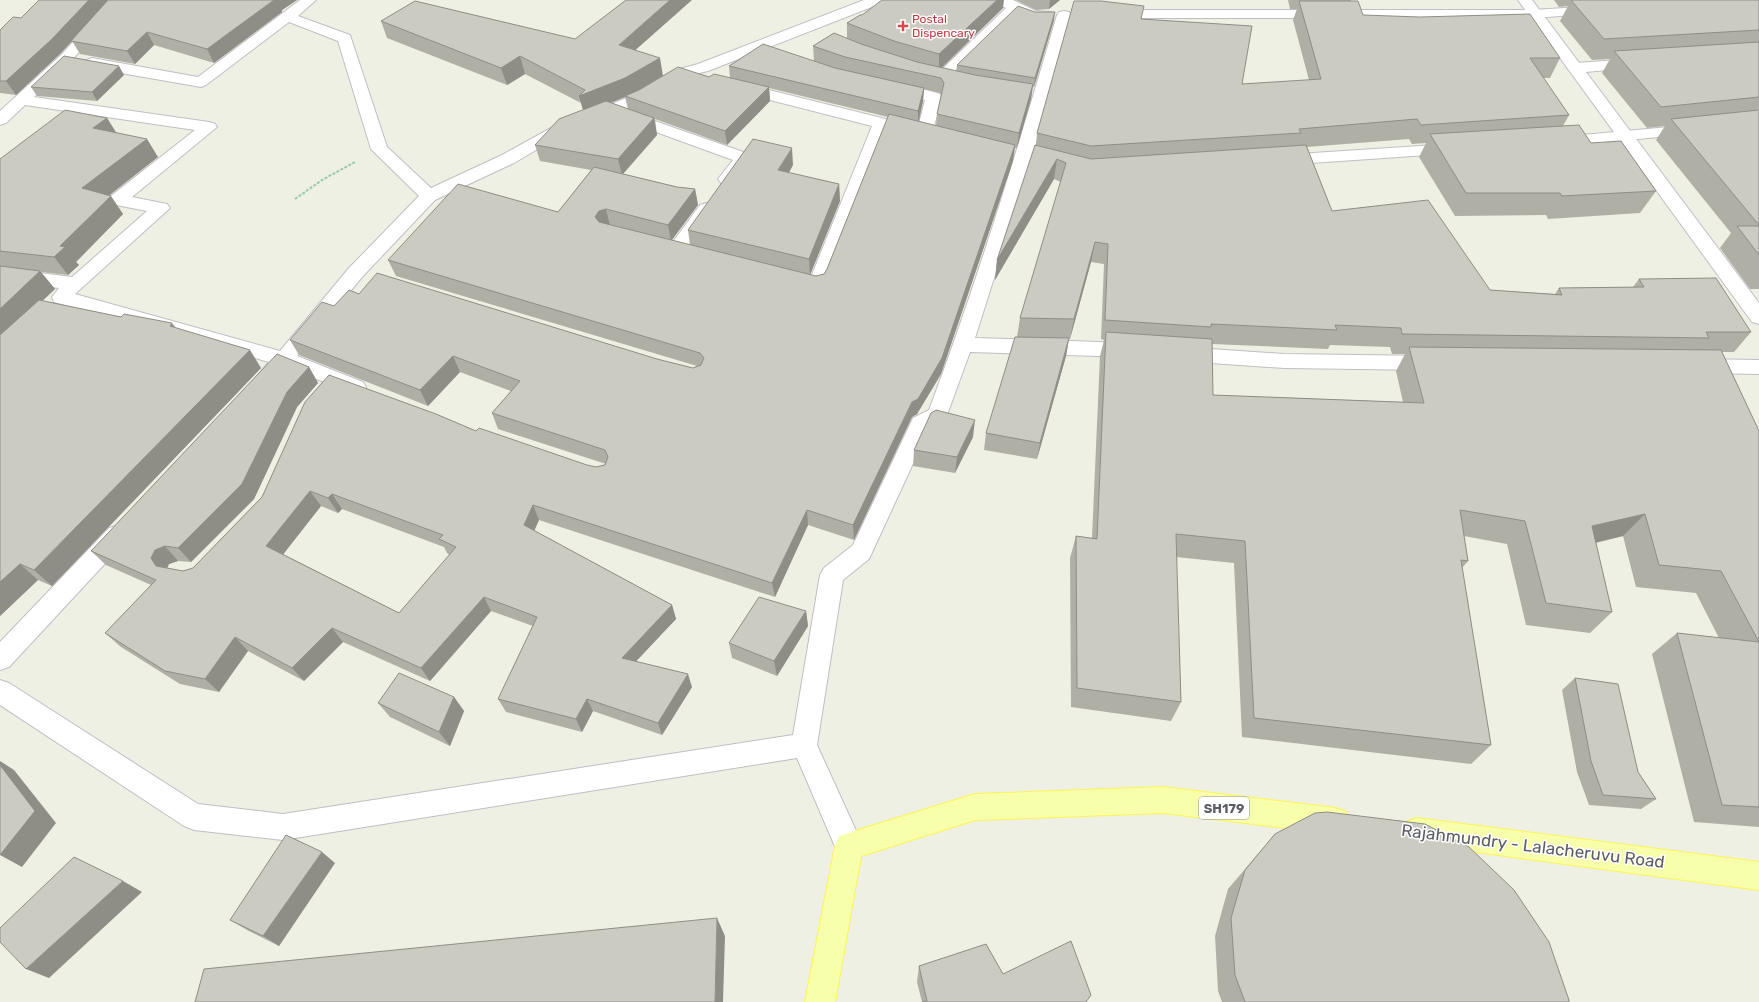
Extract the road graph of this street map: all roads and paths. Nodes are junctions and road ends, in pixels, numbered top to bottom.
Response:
1 (119, 0) edge
2 (309, 0) edge
3 (877, 0) edge
4 (1001, 0) edge
5 (1016, 6) junction
6 (838, 7) edge
7 (1236, 7) edge
8 (1529, 7) edge
9 (1604, 9) edge
10 (1096, 14) edge
11 (288, 17) junction
12 (808, 26) junction
13 (824, 36) dead end
14 (758, 48) junction
15 (779, 55) edge
16 (66, 58) junction
17 (1652, 63) edge
18 (1575, 68) junction
19 (681, 73) junction
20 (926, 74) edge
21 (941, 78) junction
22 (956, 81) edge
23 (880, 85) edge
24 (21, 100) junction
25 (609, 110) junction
26 (0, 120) edge
27 (881, 123) junction
28 (1704, 129) edge
29 (1625, 137) junction
30 (1546, 143) edge
31 (1466, 148) edge
32 (378, 149) junction
33 (1268, 161) edge
34 (429, 196) junction
35 (295, 199) dead end
36 (676, 250) edge
37 (356, 272) junction
38 (0, 274) edge
39 (780, 276) edge
40 (379, 279) edge
41 (76, 284) junction
42 (1759, 317) edge
43 (963, 345) junction
44 (284, 359) junction
45 (1450, 363) edge
46 (1680, 366) edge
47 (1759, 367) edge
48 (336, 379) junction
49 (251, 393) edge
50 (372, 394) edge
51 (320, 396) edge
52 (131, 520) edge
53 (0, 659) edge
54 (0, 691) edge
55 (804, 745) junction
56 (1361, 824) edge
57 (1392, 828) edge
58 (849, 846) junction
59 (1759, 876) edge
60 (820, 1002) edge

1 - 16 street
2 - 11 street
3 - 6 street
4 - 5 street
5 - 21 street
5 - 43 street
6 - 12 street
7 - 8 street
7 - 10 street
8 - 9 street
8 - 18 street
11 - 16 street
11 - 32 street
12 - 13 street
12 - 14 street
14 - 15 street
14 - 19 street
16 - 24 street
17 - 18 street
18 - 29 street
19 - 25 street
19 - 27 street
20 - 21 street
21 - 22 street
23 - 27 street
24 - 26 street
24 - 41 street
25 - 34 street
25 - 36 street
27 - 39 street
28 - 29 street
29 - 30 street
29 - 42 street
31 - 33 street
32 - 34 street
32 - 35 path
34 - 37 street
37 - 40 street
37 - 44 street
38 - 41 street
41 - 44 street
43 - 45 street
43 - 55 street
44 - 48 street
44 - 49 street
46 - 47 street
48 - 50 street
48 - 51 street
52 - 53 street
54 - 55 street
55 - 58 street
56 - 58 main road, SH179
57 - 59 main road, Rajahmundry - Lalacheruvu Road
58 - 60 main road

